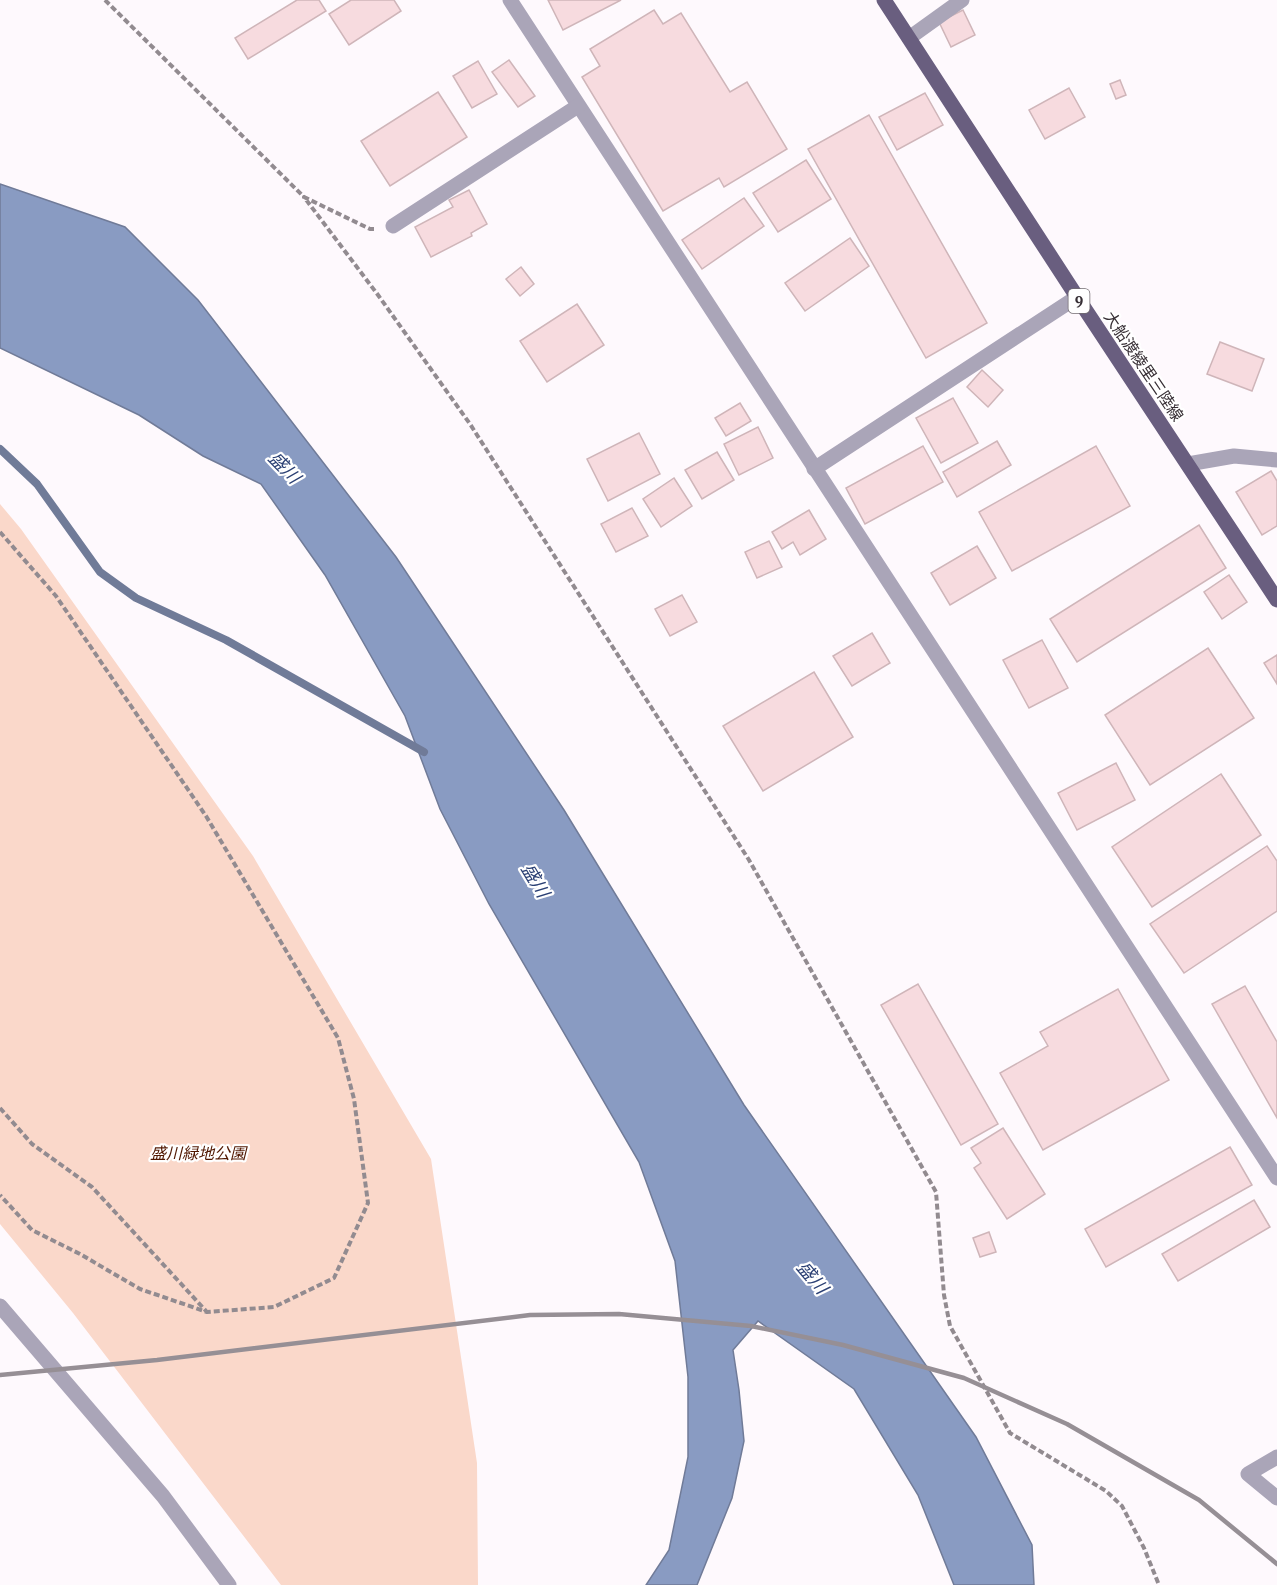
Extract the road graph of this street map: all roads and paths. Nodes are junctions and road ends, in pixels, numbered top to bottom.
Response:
1 (105, 0) edge
2 (510, 0) edge
3 (884, 0) edge
4 (962, 0) edge
5 (909, 38) junction
6 (578, 106) junction
7 (304, 197) junction
8 (393, 226) joint
9 (1077, 297) junction
10 (1277, 460) edge
11 (1188, 464) junction
12 (814, 469) junction
13 (0, 532) edge
14 (1277, 600) edge
15 (0, 1108) edge
16 (1277, 1178) edge
17 (0, 1195) edge
18 (0, 1306) edge
19 (207, 1312) junction
20 (1277, 1456) edge
21 (1277, 1498) edge
22 (229, 1585) edge
23 (1159, 1585) edge

1 - 7 path
2 - 6 street
3 - 5 main road, 大船渡綾里三陸線 / 9
4 - 5 street
5 - 9 main road, 大船渡綾里三陸線 / 9
6 - 8 street
6 - 12 street
7 - 8 path
7 - 23 path
9 - 11 main road, 大船渡綾里三陸線 / 9
9 - 12 street
10 - 11 street
11 - 14 main road, 大船渡綾里三陸線 / 9
12 - 16 street
13 - 19 path
15 - 19 path
17 - 19 path
18 - 22 street
20 - 21 street

